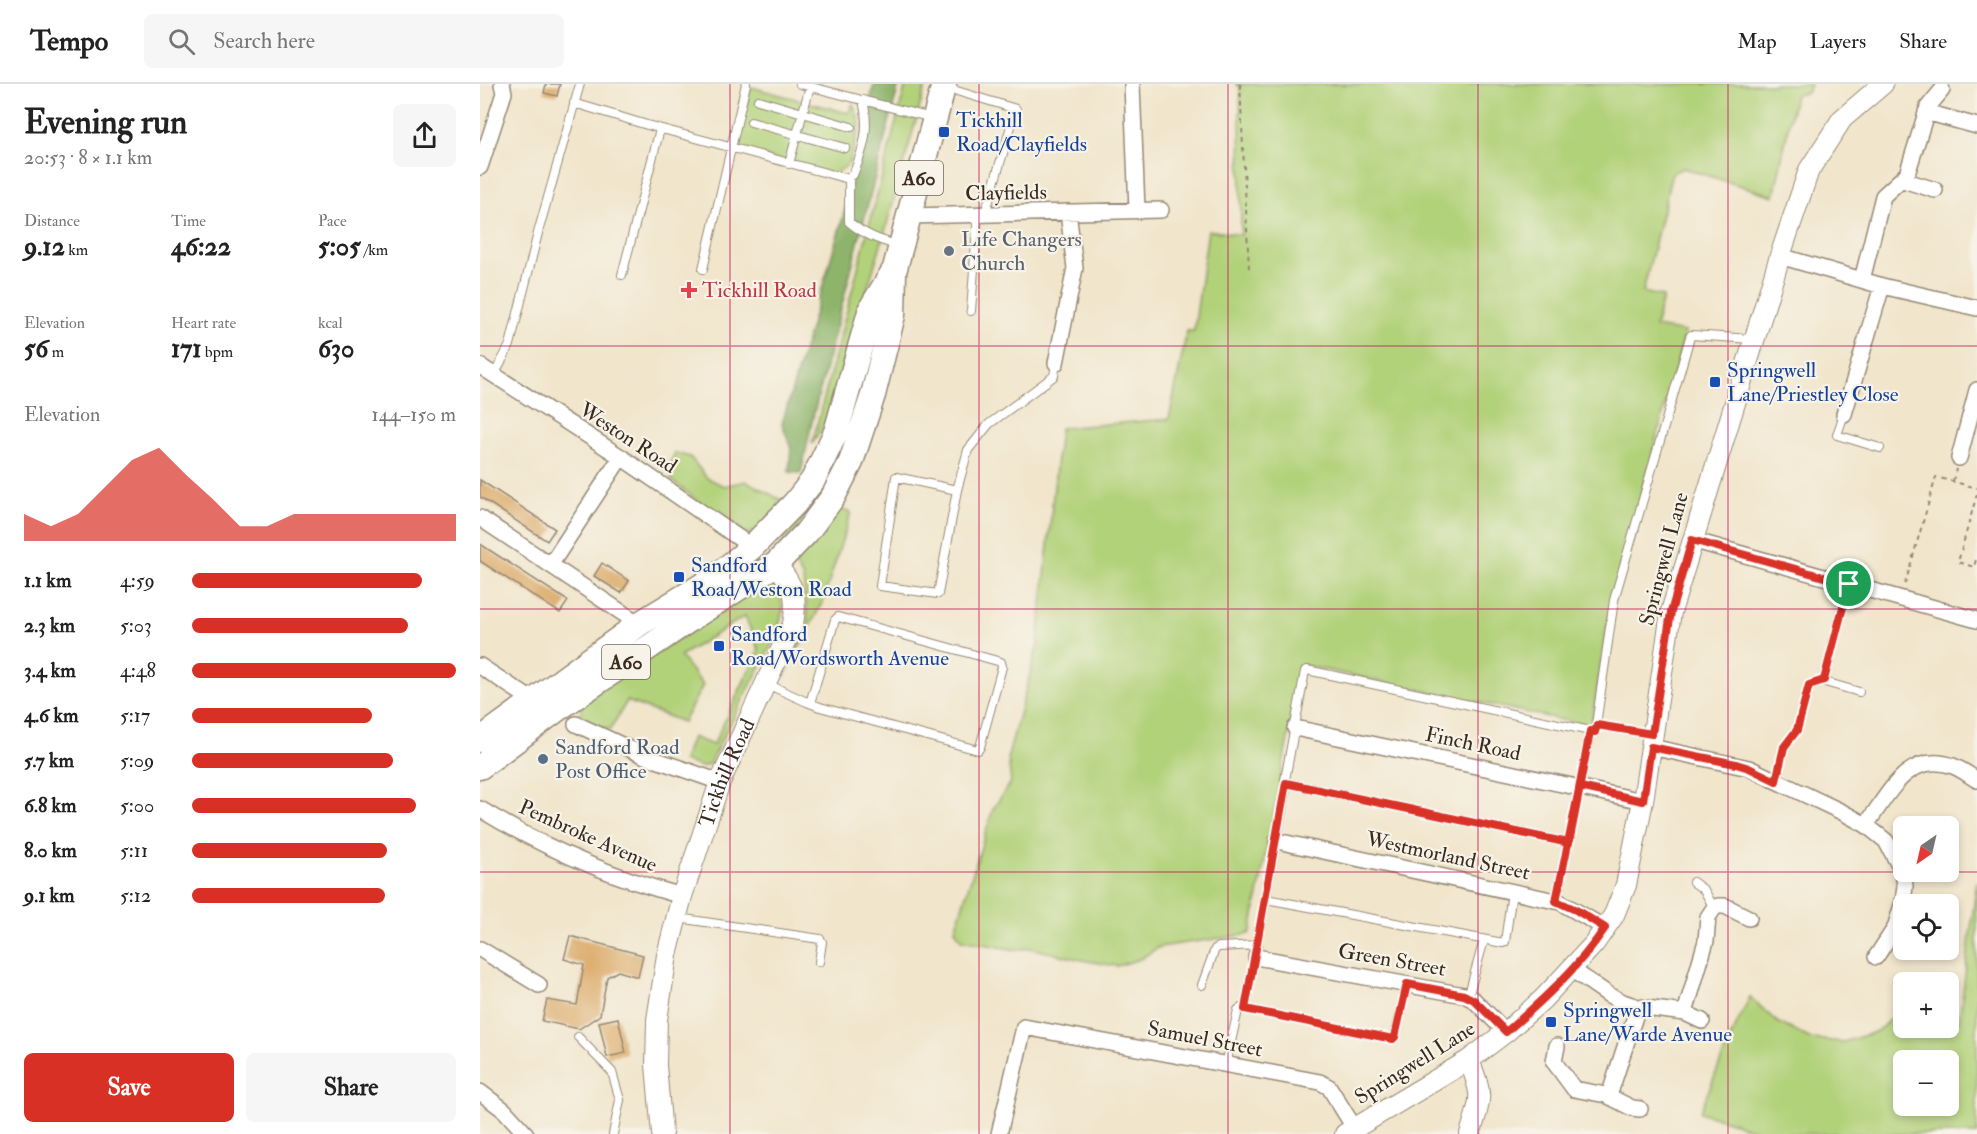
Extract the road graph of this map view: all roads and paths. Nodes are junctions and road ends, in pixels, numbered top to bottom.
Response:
1 (502, 84) edge
2 (580, 84) edge
3 (746, 84) edge
4 (800, 84) edge
5 (1132, 84) edge
6 (1240, 84) edge
7 (1883, 84) edge
8 (810, 86) junction
9 (943, 86) edge
10 (1942, 90) dead end
11 (758, 100) dead end
12 (863, 100) junction
13 (574, 103) junction
14 (803, 112) junction
15 (1926, 112) junction
16 (934, 119) junction
17 (751, 122) dead end
18 (1977, 126) edge
19 (851, 127) dead end
20 (660, 129) junction
21 (797, 134) junction
22 (730, 148) junction
23 (845, 148) dead end
24 (789, 164) junction
25 (480, 167) edge
26 (849, 178) junction
27 (1903, 180) junction
28 (1935, 190) dead end
29 (1137, 210) junction
30 (1161, 210) dead end
31 (1068, 212) junction
32 (981, 214) junction
33 (909, 216) junction
34 (900, 247) junction
35 (1780, 256) junction
36 (703, 269) dead end
37 (1249, 270) dead end
38 (894, 272) junction
39 (622, 275) dead end
40 (1862, 280) junction
41 (1882, 286) junction
42 (1977, 308) edge
43 (970, 311) dead end
44 (1754, 339) junction
45 (1056, 363) joint
46 (480, 366) edge
47 (494, 375) junction
48 (1977, 390) edge
49 (1844, 414) joint
50 (1880, 448) dead end
51 (621, 457) junction
52 (1959, 458) dead end
53 (1977, 488) edge
54 (957, 490) junction
55 (1977, 494) edge
56 (480, 518) edge
57 (1692, 540) junction
58 (752, 547) junction
59 (1977, 556) edge
60 (550, 564) junction
61 (777, 564) junction
62 (1849, 584) junction
63 (1900, 598) junction
64 (1977, 620) edge
65 (639, 624) junction
66 (480, 666) edge
67 (1824, 680) junction
68 (765, 683) junction
69 (1859, 692) dead end
70 (580, 693) junction
71 (810, 703) junction
72 (539, 709) junction
73 (576, 724) junction
74 (1597, 725) junction
75 (1295, 728) junction
76 (1590, 731) junction
77 (480, 740) edge
78 (1651, 741) junction
79 (480, 767) edge
80 (1977, 780) edge
81 (1776, 781) junction
82 (720, 782) junction
83 (1286, 783) junction
84 (1580, 787) junction
85 (1643, 801) junction
86 (480, 809) edge
87 (1866, 825) junction
88 (1276, 841) junction
89 (1569, 843) junction
90 (1693, 882) dead end
91 (1512, 891) junction
92 (682, 896) junction
93 (1266, 899) junction
94 (1556, 901) junction
95 (1714, 908) junction
96 (676, 918) junction
97 (1749, 918) dead end
98 (1605, 928) junction
99 (1484, 940) junction
100 (480, 949) edge
101 (1257, 951) junction
102 (1876, 957) dead end
103 (819, 962) dead end
104 (1571, 969) junction
105 (1407, 984) junction
106 (539, 985) dead end
107 (1202, 985) dead end
108 (1468, 997) junction
109 (1638, 1007) junction
110 (1245, 1009) junction
111 (1685, 1013) junction
112 (1702, 1021) dead end
113 (1506, 1032) junction
114 (578, 1037) dead end
115 (1557, 1046) dead end
116 (1469, 1060) junction
117 (1226, 1065) junction
118 (480, 1092) edge
119 (1609, 1096) junction
120 (1640, 1109) dead end
121 (1350, 1131) edge
122 (526, 1134) edge
123 (614, 1134) edge
124 (662, 1134) edge
125 (999, 1134) edge
126 (1470, 1134) edge

1 - 25 street
2 - 13 lane
3 - 22 lane
4 - 8 lane
5 - 29 street
6 - 37 path
7 - 35 street, Springwell Lane
8 - 12 lane
8 - 14 lane
9 - 16 main road, A60
9 - 32 lane
10 - 15 street
11 - 14 lane
12 - 16 lane
12 - 26 lane
13 - 20 lane
13 - 47 lane
14 - 19 lane
14 - 21 lane
15 - 18 street
15 - 27 street
16 - 33 main road, A60
17 - 21 lane
20 - 22 lane
20 - 39 lane
21 - 23 lane
21 - 24 lane
22 - 24 lane
22 - 36 lane
24 - 26 lane
26 - 34 lane
27 - 28 street
27 - 40 street
29 - 30 street, Clayfields
29 - 31 street, Clayfields
31 - 32 street, Clayfields
31 - 45 street, Clayfields
32 - 33 street, Clayfields
32 - 43 lane
33 - 34 main road, A60
34 - 38 main road, A60
35 - 40 street
35 - 44 street, Springwell Lane
38 - 58 main road, A60
38 - 61 main road, A60
40 - 41 street
41 - 42 street
41 - 49 street
44 - 57 street, Springwell Lane
44 - 74 lane
45 - 54 lane
46 - 47 street, Weston Road
47 - 51 street, Weston Road
48 - 52 street
49 - 50 lane
51 - 58 street, Weston Road
51 - 60 street
53 - 63 path
54 - 54 lane
55 - 59 path
56 - 60 street
57 - 62 street
57 - 78 street, Springwell Lane
58 - 61 main road
58 - 65 main road, A60
60 - 65 street
61 - 68 street, Tickhill Road
61 - 70 main road, A60
62 - 63 street
62 - 67 lane
63 - 64 street
65 - 72 main road, A60
66 - 72 street
67 - 69 lane
67 - 81 path
68 - 71 lane
68 - 82 street, Tickhill Road
70 - 72 main road, A60
70 - 73 street
71 - 71 lane
72 - 73 street
72 - 77 main road, A60
72 - 79 main road, A60
73 - 82 street
74 - 76 lane
74 - 78 lane
75 - 76 lane
75 - 83 lane
75 - 84 street, Finch Road
76 - 84 lane
78 - 81 street
78 - 85 street, Springwell Lane
80 - 87 street
81 - 87 street
82 - 92 street, Tickhill Road
83 - 88 lane
83 - 89 lane
84 - 85 street, Finch Road
84 - 89 lane
85 - 98 street, Springwell Lane
86 - 92 street, Pembroke Avenue
87 - 102 street
88 - 91 street, Westmorland Street
88 - 93 lane
89 - 94 lane
90 - 95 lane
91 - 94 street, Westmorland Street
91 - 99 lane
92 - 96 street, Tickhill Road
93 - 99 lane
93 - 101 lane
94 - 98 street, Westmorland Street
95 - 97 street
95 - 111 street
96 - 103 lane
96 - 124 street, Tickhill Road
98 - 104 street, Springwell Lane
99 - 108 lane
100 - 106 street
101 - 105 street, Green Street
101 - 107 lane
101 - 110 lane
104 - 109 street
104 - 113 street, Springwell Lane
105 - 108 street, Green Street
105 - 110 lane
108 - 113 street, Green Street
109 - 111 street
109 - 119 street
110 - 117 lane
111 - 112 street
113 - 116 street, Springwell Lane
114 - 123 lane
115 - 119 street
116 - 121 street, Springwell Lane
116 - 126 street
117 - 121 street, Samuel Street
117 - 125 street, Samuel Street
118 - 122 street
119 - 120 street

